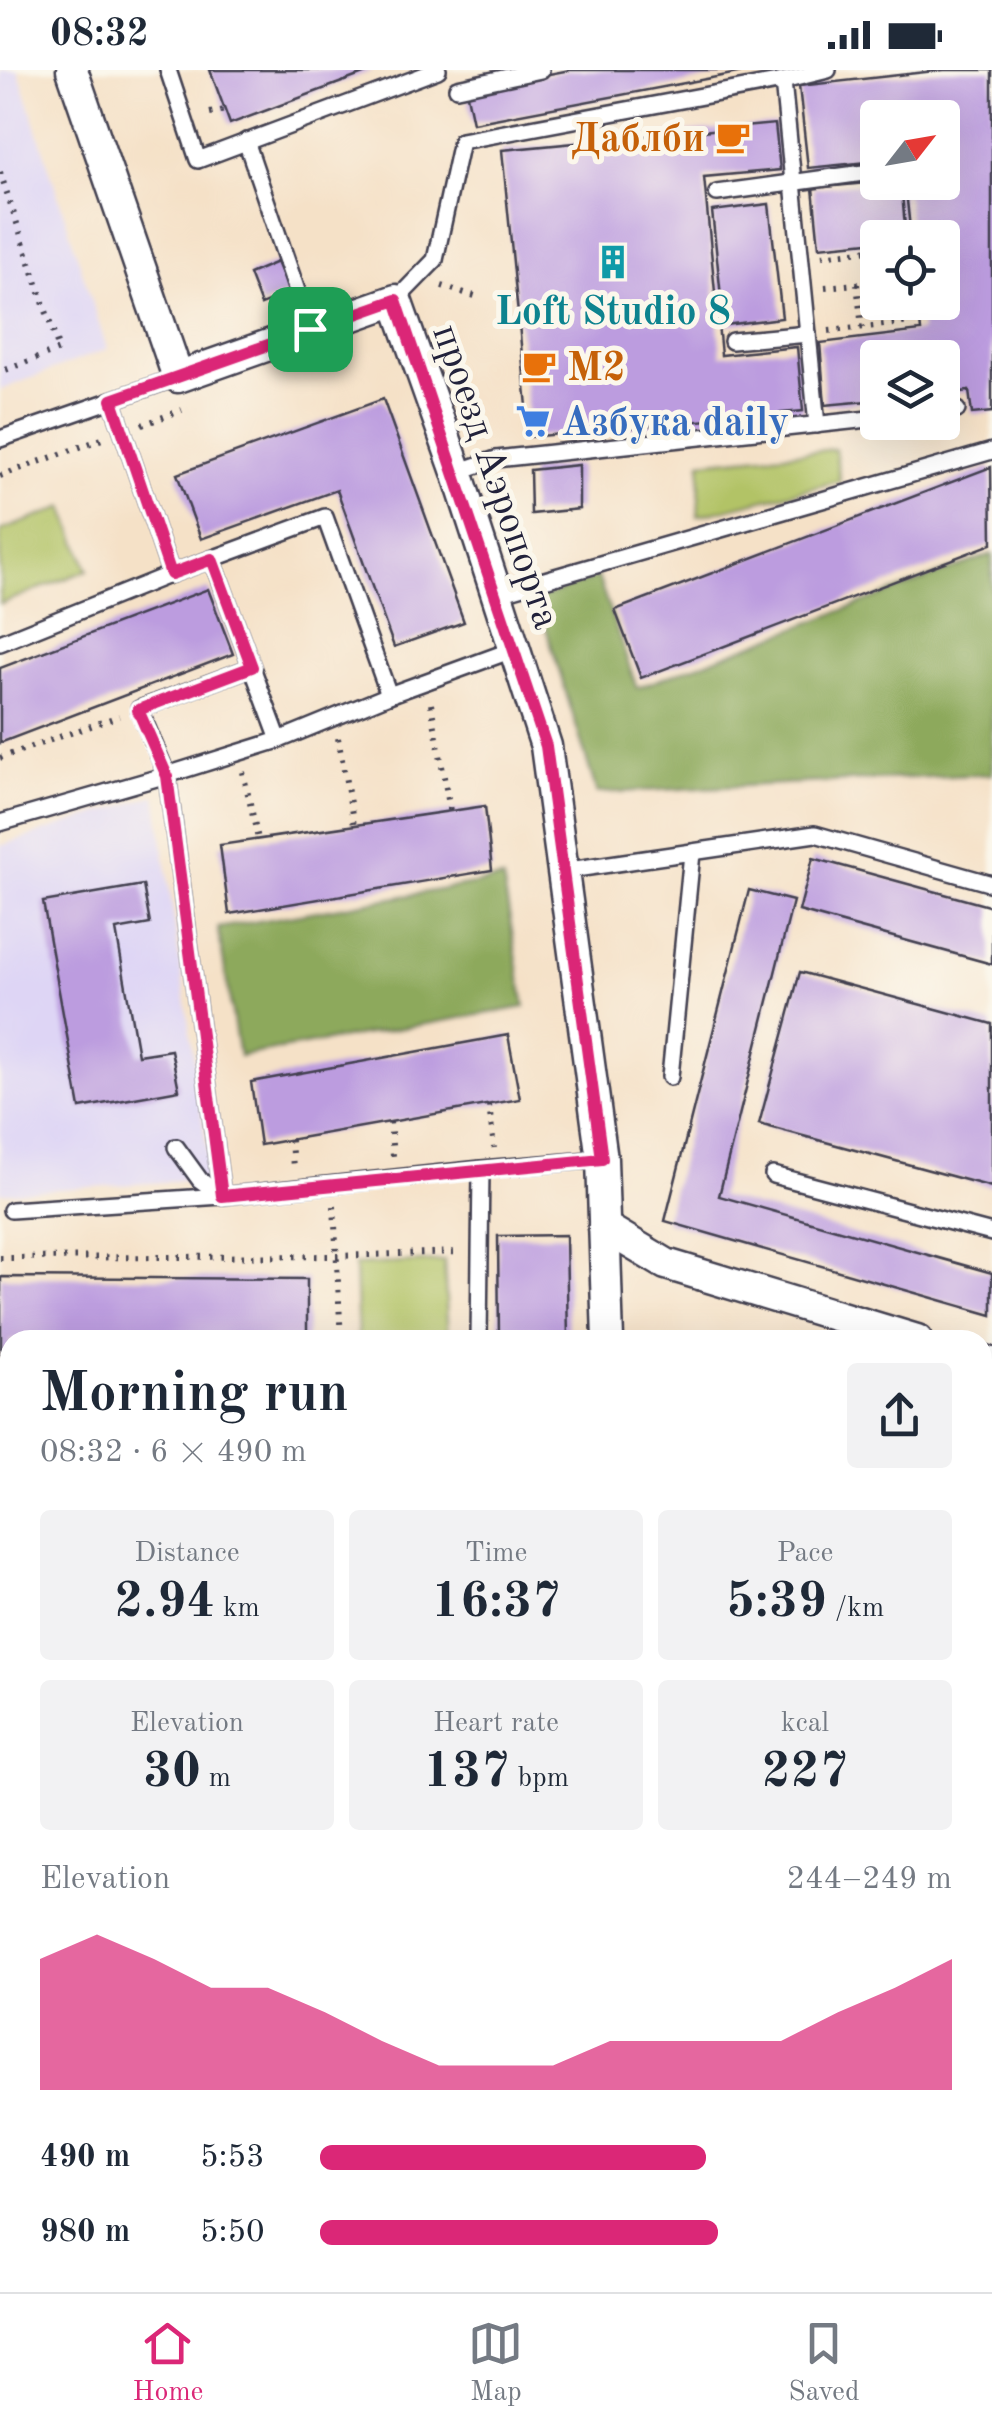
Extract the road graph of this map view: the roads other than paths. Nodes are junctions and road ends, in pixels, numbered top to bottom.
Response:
1 (72, 70) edge
2 (168, 70) edge
3 (438, 70) edge
4 (541, 70) edge
5 (822, 71) edge
6 (782, 82) junction
7 (457, 88) dead end
8 (246, 141) junction
9 (860, 174) edge
10 (793, 183) junction
11 (717, 193) dead end
12 (396, 300) junction
13 (310, 329) junction
14 (808, 334) junction
15 (732, 341) dead end
16 (178, 377) junction
17 (112, 400) junction
18 (860, 420) edge
19 (818, 424) junction
20 (0, 439) edge
21 (992, 451) edge
22 (457, 472) junction
23 (212, 559) junction
24 (171, 574) junction
25 (496, 594) junction
26 (0, 643) edge
27 (515, 650) junction
28 (252, 667) junction
29 (389, 695) junction
30 (279, 740) junction
31 (167, 776) junction
32 (0, 823) edge
33 (692, 852) junction
34 (562, 871) junction
35 (992, 884) edge
36 (670, 1076) dead end
37 (176, 1147) dead end
38 (602, 1159) junction
39 (488, 1168) junction
40 (773, 1175) dead end
41 (222, 1196) junction
42 (11, 1210) dead end
43 (604, 1226) junction
44 (992, 1233) edge
45 (479, 1330) edge
46 (608, 1330) edge
47 (884, 1330) edge

1 - 16 street
2 - 8 lane
3 - 8 lane
4 - 7 lane
5 - 6 lane
6 - 10 lane
6 - 12 lane
8 - 13 lane
9 - 10 lane
10 - 11 lane
10 - 14 lane
12 - 13 street, проезд Аэропорта
12 - 22 street, проезд Аэропорта
13 - 16 street, проезд Аэропорта
14 - 15 lane
14 - 19 lane
16 - 17 lane
17 - 20 lane
17 - 24 lane
18 - 19 lane
19 - 22 lane
21 - 25 lane
22 - 25 street, проезд Аэропорта
23 - 24 lane
23 - 28 lane
23 - 29 lane
24 - 26 lane
25 - 27 street, проезд Аэропорта
27 - 29 lane
27 - 34 street, проезд Аэропорта
28 - 30 lane
28 - 31 lane
29 - 30 lane
30 - 31 lane
31 - 32 lane
31 - 41 lane
33 - 34 lane
33 - 35 lane
33 - 36 lane
34 - 38 street, проезд Аэропорта
37 - 41 lane
38 - 39 lane
38 - 43 street, проезд Аэропорта
39 - 41 lane
39 - 45 lane
40 - 44 lane
41 - 42 lane
43 - 46 street, проезд Аэропорта
43 - 47 street

